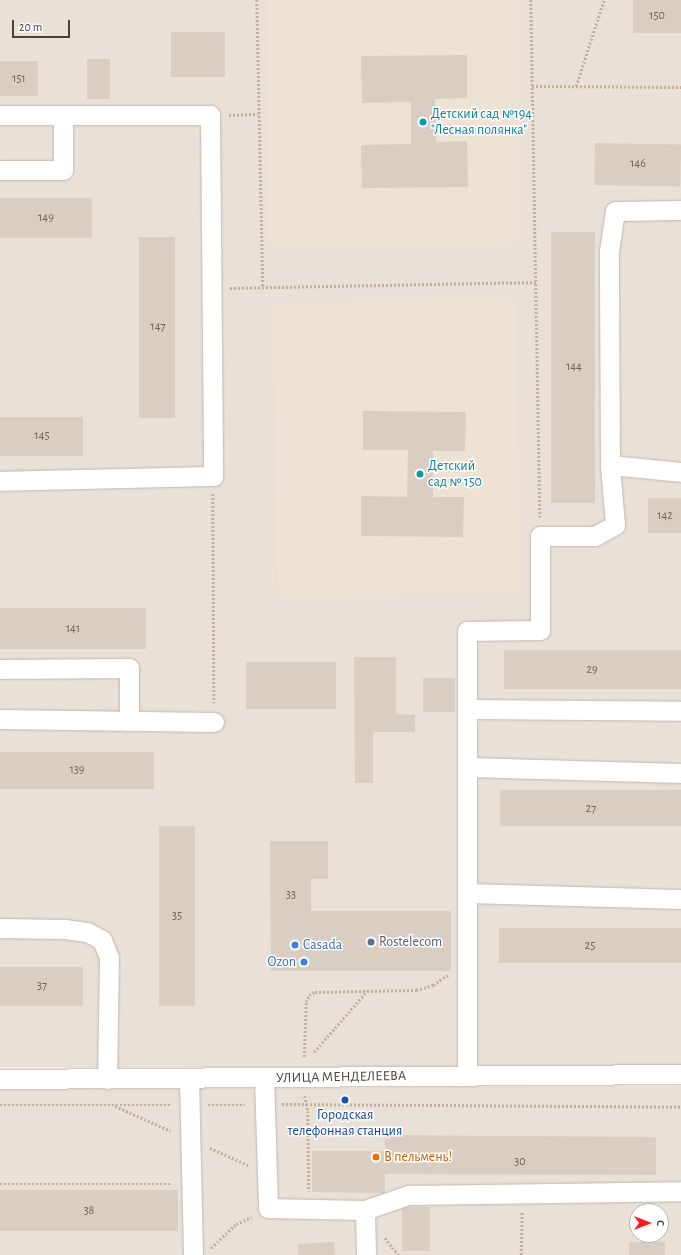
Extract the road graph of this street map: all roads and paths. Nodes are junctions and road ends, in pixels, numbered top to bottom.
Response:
1 (257, 0) edge
2 (531, 0) edge
3 (604, 0) edge
4 (532, 86) junction
5 (576, 86) junction
6 (681, 87) edge
7 (258, 114) junction
8 (0, 115) edge
9 (63, 115) junction
10 (210, 115) junction
11 (0, 170) edge
12 (681, 210) edge
13 (536, 282) junction
14 (263, 288) junction
15 (211, 289) junction
16 (610, 465) junction
17 (681, 472) edge
18 (213, 476) junction
19 (0, 481) edge
20 (540, 536) junction
21 (0, 669) edge
22 (466, 709) junction
23 (681, 711) edge
24 (0, 719) edge
25 (129, 721) junction
26 (214, 722) joint
27 (468, 767) junction
28 (681, 773) edge
29 (466, 893) junction
30 (681, 899) edge
31 (0, 928) edge
32 (467, 962) junction
33 (368, 990) junction
34 (304, 1052) dead end
35 (314, 1052) dead end
36 (681, 1074) edge
37 (467, 1076) junction
38 (189, 1078) junction
39 (264, 1078) junction
40 (0, 1079) edge
41 (107, 1079) junction
42 (264, 1104) junction
43 (307, 1104) junction
44 (0, 1105) edge
45 (189, 1105) junction
46 (681, 1107) edge
47 (0, 1184) edge
48 (191, 1184) junction
49 (681, 1191) edge
50 (523, 1193) junction
51 (268, 1208) junction
52 (309, 1209) junction
53 (365, 1210) junction
54 (200, 1253) edge
55 (366, 1255) edge
56 (521, 1255) edge

1 - 7 path
2 - 4 path
3 - 5 path
4 - 5 path
4 - 13 path
5 - 6 path
7 - 10 path
7 - 14 path
8 - 9 street
9 - 10 street
9 - 11 street
10 - 15 street
12 - 16 street
13 - 14 path
13 - 20 path
14 - 15 path
15 - 18 street
16 - 17 street
16 - 20 street
18 - 19 street
18 - 26 path
20 - 22 street
21 - 25 street
22 - 23 street
22 - 27 street
24 - 25 street
25 - 26 street
27 - 28 street
27 - 29 street
29 - 30 street
29 - 32 street
31 - 41 street
32 - 33 path
32 - 37 street
33 - 34 path
33 - 35 path
36 - 37 street, УЛИЦА МЕНДЕЛЕЕВА
37 - 39 street, УЛИЦА МЕНДЕЛЕЕВА
38 - 39 street, УЛИЦА МЕНДЕЛЕЕВА
38 - 41 street, УЛИЦА МЕНДЕЛЕЕВА
38 - 45 street
39 - 42 street
40 - 41 street, УЛИЦА МЕНДЕЛЕЕВА
42 - 43 path
42 - 45 path
42 - 51 street
43 - 46 path
43 - 52 path
44 - 45 path
45 - 48 street
47 - 48 path
48 - 54 street
49 - 50 street
50 - 53 street
50 - 56 path
51 - 52 street
51 - 54 path
52 - 53 street
53 - 55 street

